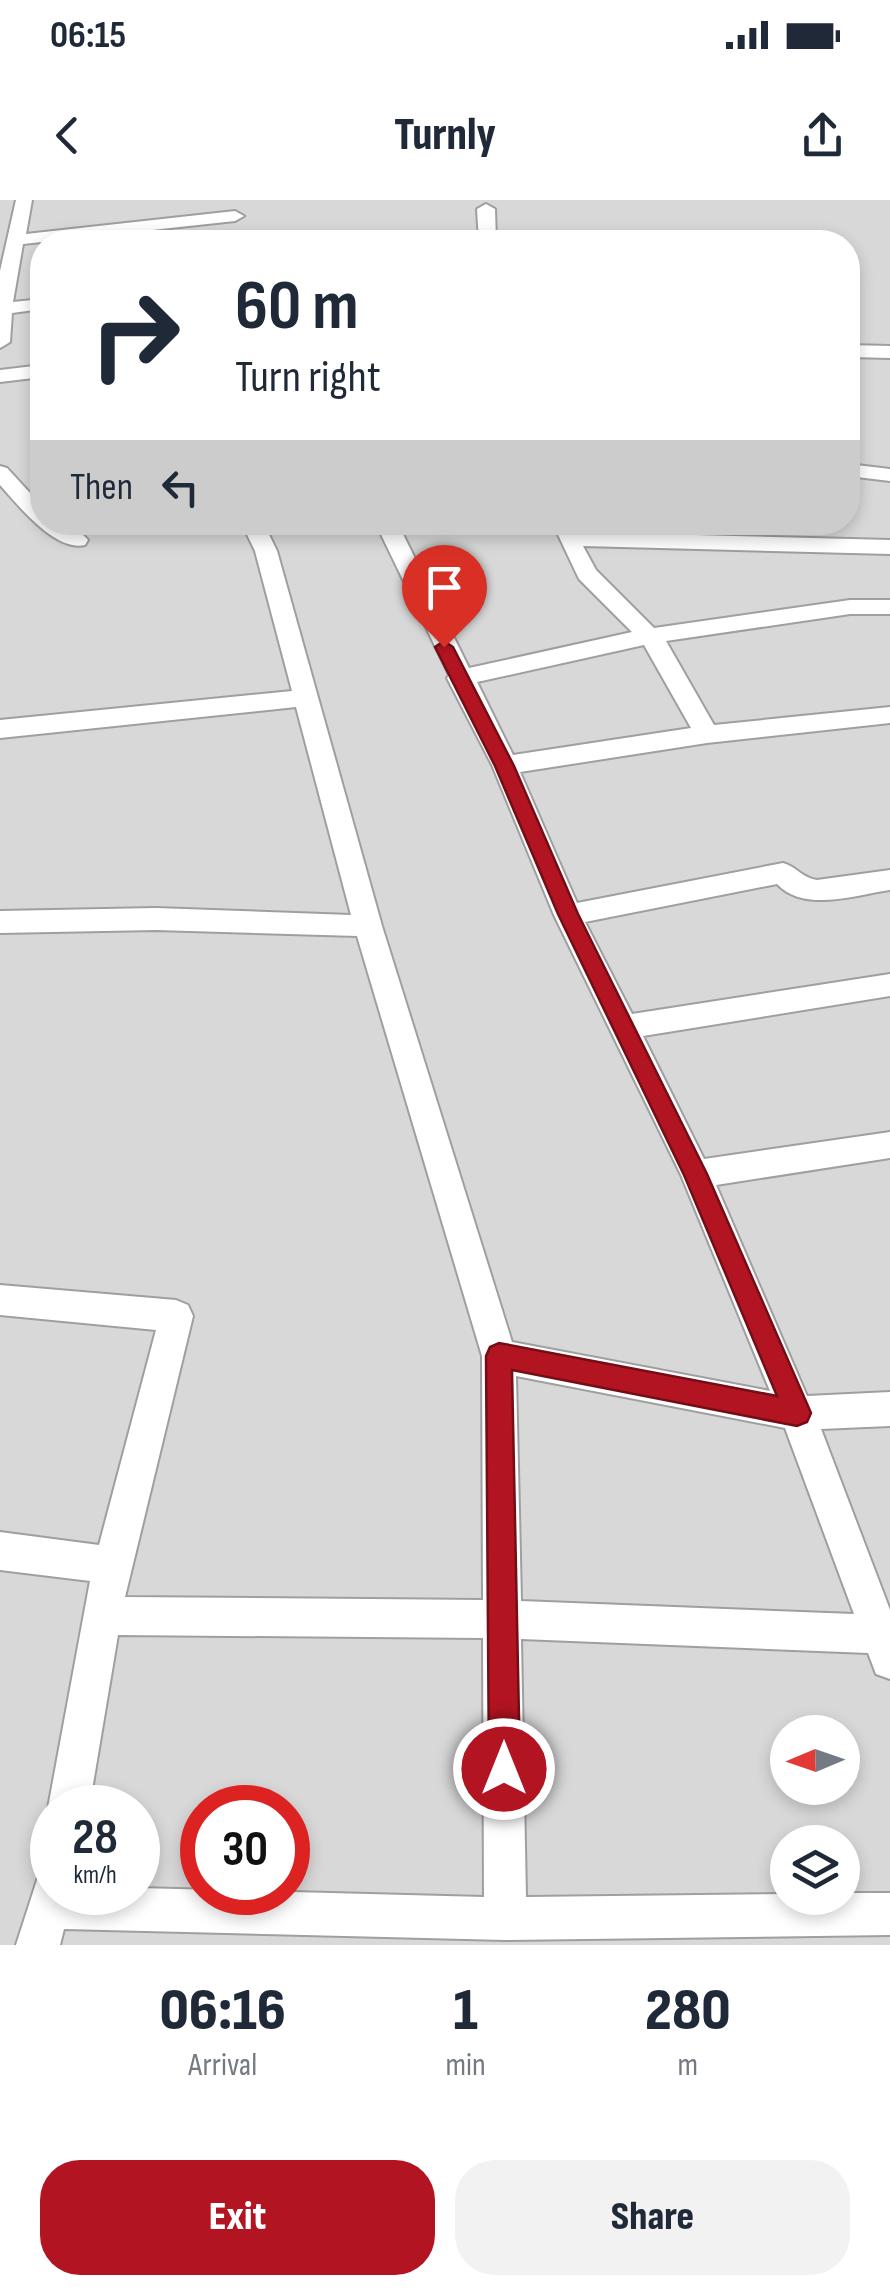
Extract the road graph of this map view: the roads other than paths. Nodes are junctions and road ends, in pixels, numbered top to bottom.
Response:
1 (24, 200) edge
2 (486, 210) dead end
3 (234, 215) edge
4 (103, 230) edge
5 (487, 230) edge
6 (30, 238) edge
7 (16, 240) junction
8 (30, 306) edge
9 (3, 309) junction
10 (0, 342) edge
11 (860, 351) edge
12 (890, 352) edge
13 (30, 373) edge
14 (0, 376) edge
15 (860, 471) edge
16 (0, 472) edge
17 (890, 475) edge
18 (30, 505) edge
19 (69, 535) edge
20 (258, 535) edge
21 (392, 535) edge
22 (567, 535) edge
23 (646, 535) edge
24 (77, 540) dead end
25 (890, 547) edge
26 (890, 607) edge
27 (649, 636) junction
28 (458, 678) junction
29 (308, 698) junction
30 (890, 715) edge
31 (0, 729) edge
32 (707, 734) junction
33 (504, 766) junction
34 (890, 880) edge
35 (568, 914) junction
36 (0, 922) edge
37 (368, 926) junction
38 (890, 986) edge
39 (627, 1028) junction
40 (890, 1144) edge
41 (696, 1174) junction
42 (0, 1300) edge
43 (499, 1356) junction
44 (890, 1409) edge
45 (797, 1413) junction
46 (0, 1552) edge
47 (112, 1565) junction
48 (103, 1616) junction
49 (504, 1618) junction
50 (885, 1647) edge
51 (72, 1785) edge
52 (890, 1914) edge
53 (47, 1915) edge
54 (506, 1919) junction

1 - 7 street
2 - 5 street
3 - 4 street
6 - 7 street
7 - 9 street
8 - 9 street
9 - 10 street
11 - 12 street
13 - 14 street
15 - 17 street
16 - 18 street
19 - 24 street
20 - 29 street
21 - 28 street
22 - 27 street
23 - 25 street
26 - 27 street
27 - 28 street
27 - 32 street
28 - 33 street
29 - 31 street
29 - 37 street
30 - 32 street
32 - 33 street
33 - 35 street
34 - 35 street
35 - 39 street
36 - 37 street
37 - 43 street
38 - 39 street
39 - 41 street
40 - 41 street
41 - 45 street
42 - 47 street
43 - 45 street
43 - 49 street
44 - 45 street
45 - 50 street
46 - 47 street
47 - 48 street
48 - 49 street
48 - 51 street
49 - 50 street
49 - 54 street
52 - 54 street
53 - 54 street

